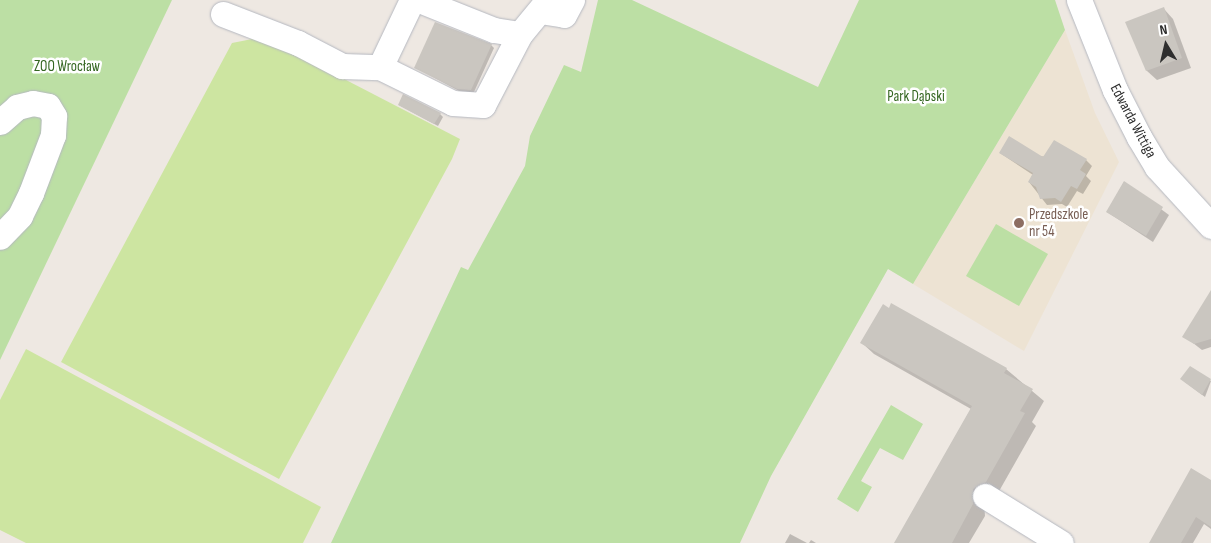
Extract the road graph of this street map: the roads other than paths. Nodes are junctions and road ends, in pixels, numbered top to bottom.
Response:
1 (412, 0) edge
2 (419, 0) edge
3 (572, 0) edge
4 (1079, 0) edge
5 (544, 6) edge
6 (223, 14) dead end
7 (520, 34) junction
8 (380, 67) junction
9 (0, 122) edge
10 (1211, 226) edge
11 (0, 237) edge
12 (985, 496) dead end
13 (1061, 543) edge

1 - 8 street
2 - 7 street
3 - 5 street
4 - 10 street, Edwarda Wittiga
5 - 7 street
6 - 8 street
7 - 8 street
9 - 11 street
12 - 13 street

